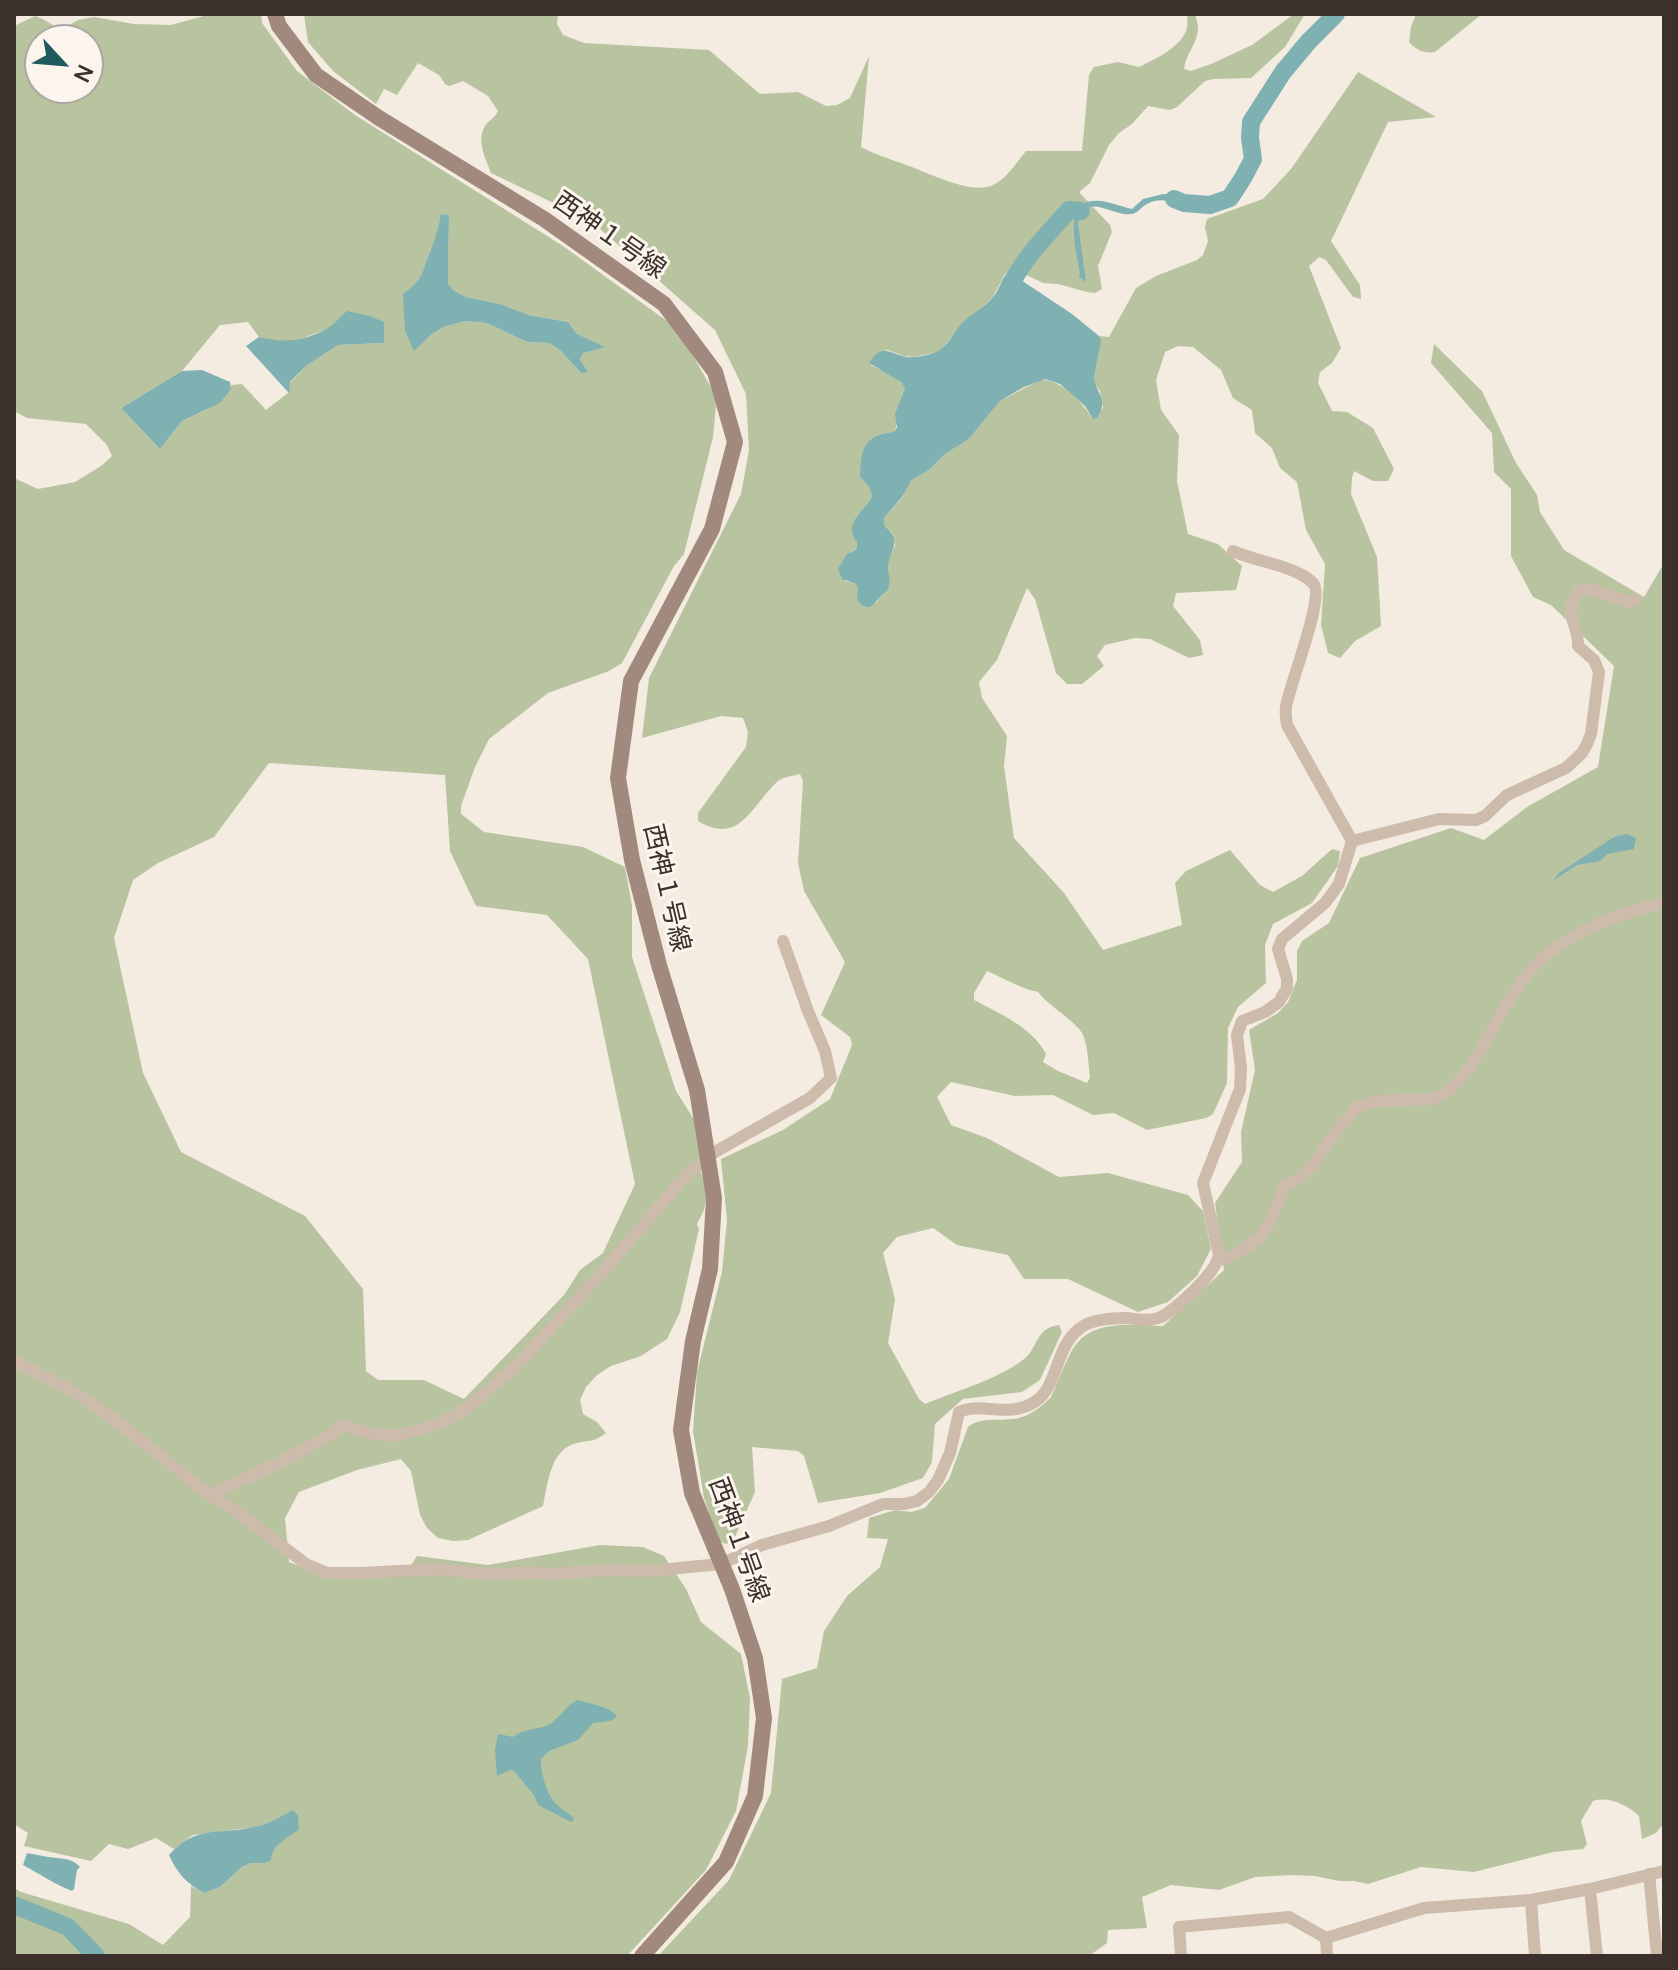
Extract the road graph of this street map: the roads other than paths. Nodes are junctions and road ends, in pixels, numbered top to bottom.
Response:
1 (275, 14) edge
2 (1233, 551) dead end
3 (1636, 599) dead end
4 (1352, 841) junction
5 (1664, 903) edge
6 (783, 941) dead end
7 (708, 1156) junction
8 (1217, 1261) junction
9 (14, 1361) edge
10 (210, 1495) junction
11 (721, 1564) junction
12 (1664, 1871) edge
13 (1649, 1874) junction
14 (1590, 1889) junction
15 (1531, 1900) junction
16 (1326, 1938) junction
17 (642, 1956) edge
18 (1181, 1956) edge
19 (1327, 1956) edge
20 (1535, 1956) edge
21 (1597, 1956) edge
22 (1657, 1956) edge

1 - 7 street, 西神１号線
2 - 4 street
3 - 4 street
4 - 8 street
5 - 8 street
6 - 7 street
7 - 10 street
7 - 11 street, 西神１号線
8 - 11 street
9 - 10 street
10 - 11 street
11 - 17 street, 西神１号線
12 - 13 street
13 - 14 street
13 - 22 street
14 - 15 street
14 - 21 street
15 - 16 street
15 - 20 street
16 - 18 street
16 - 19 street

